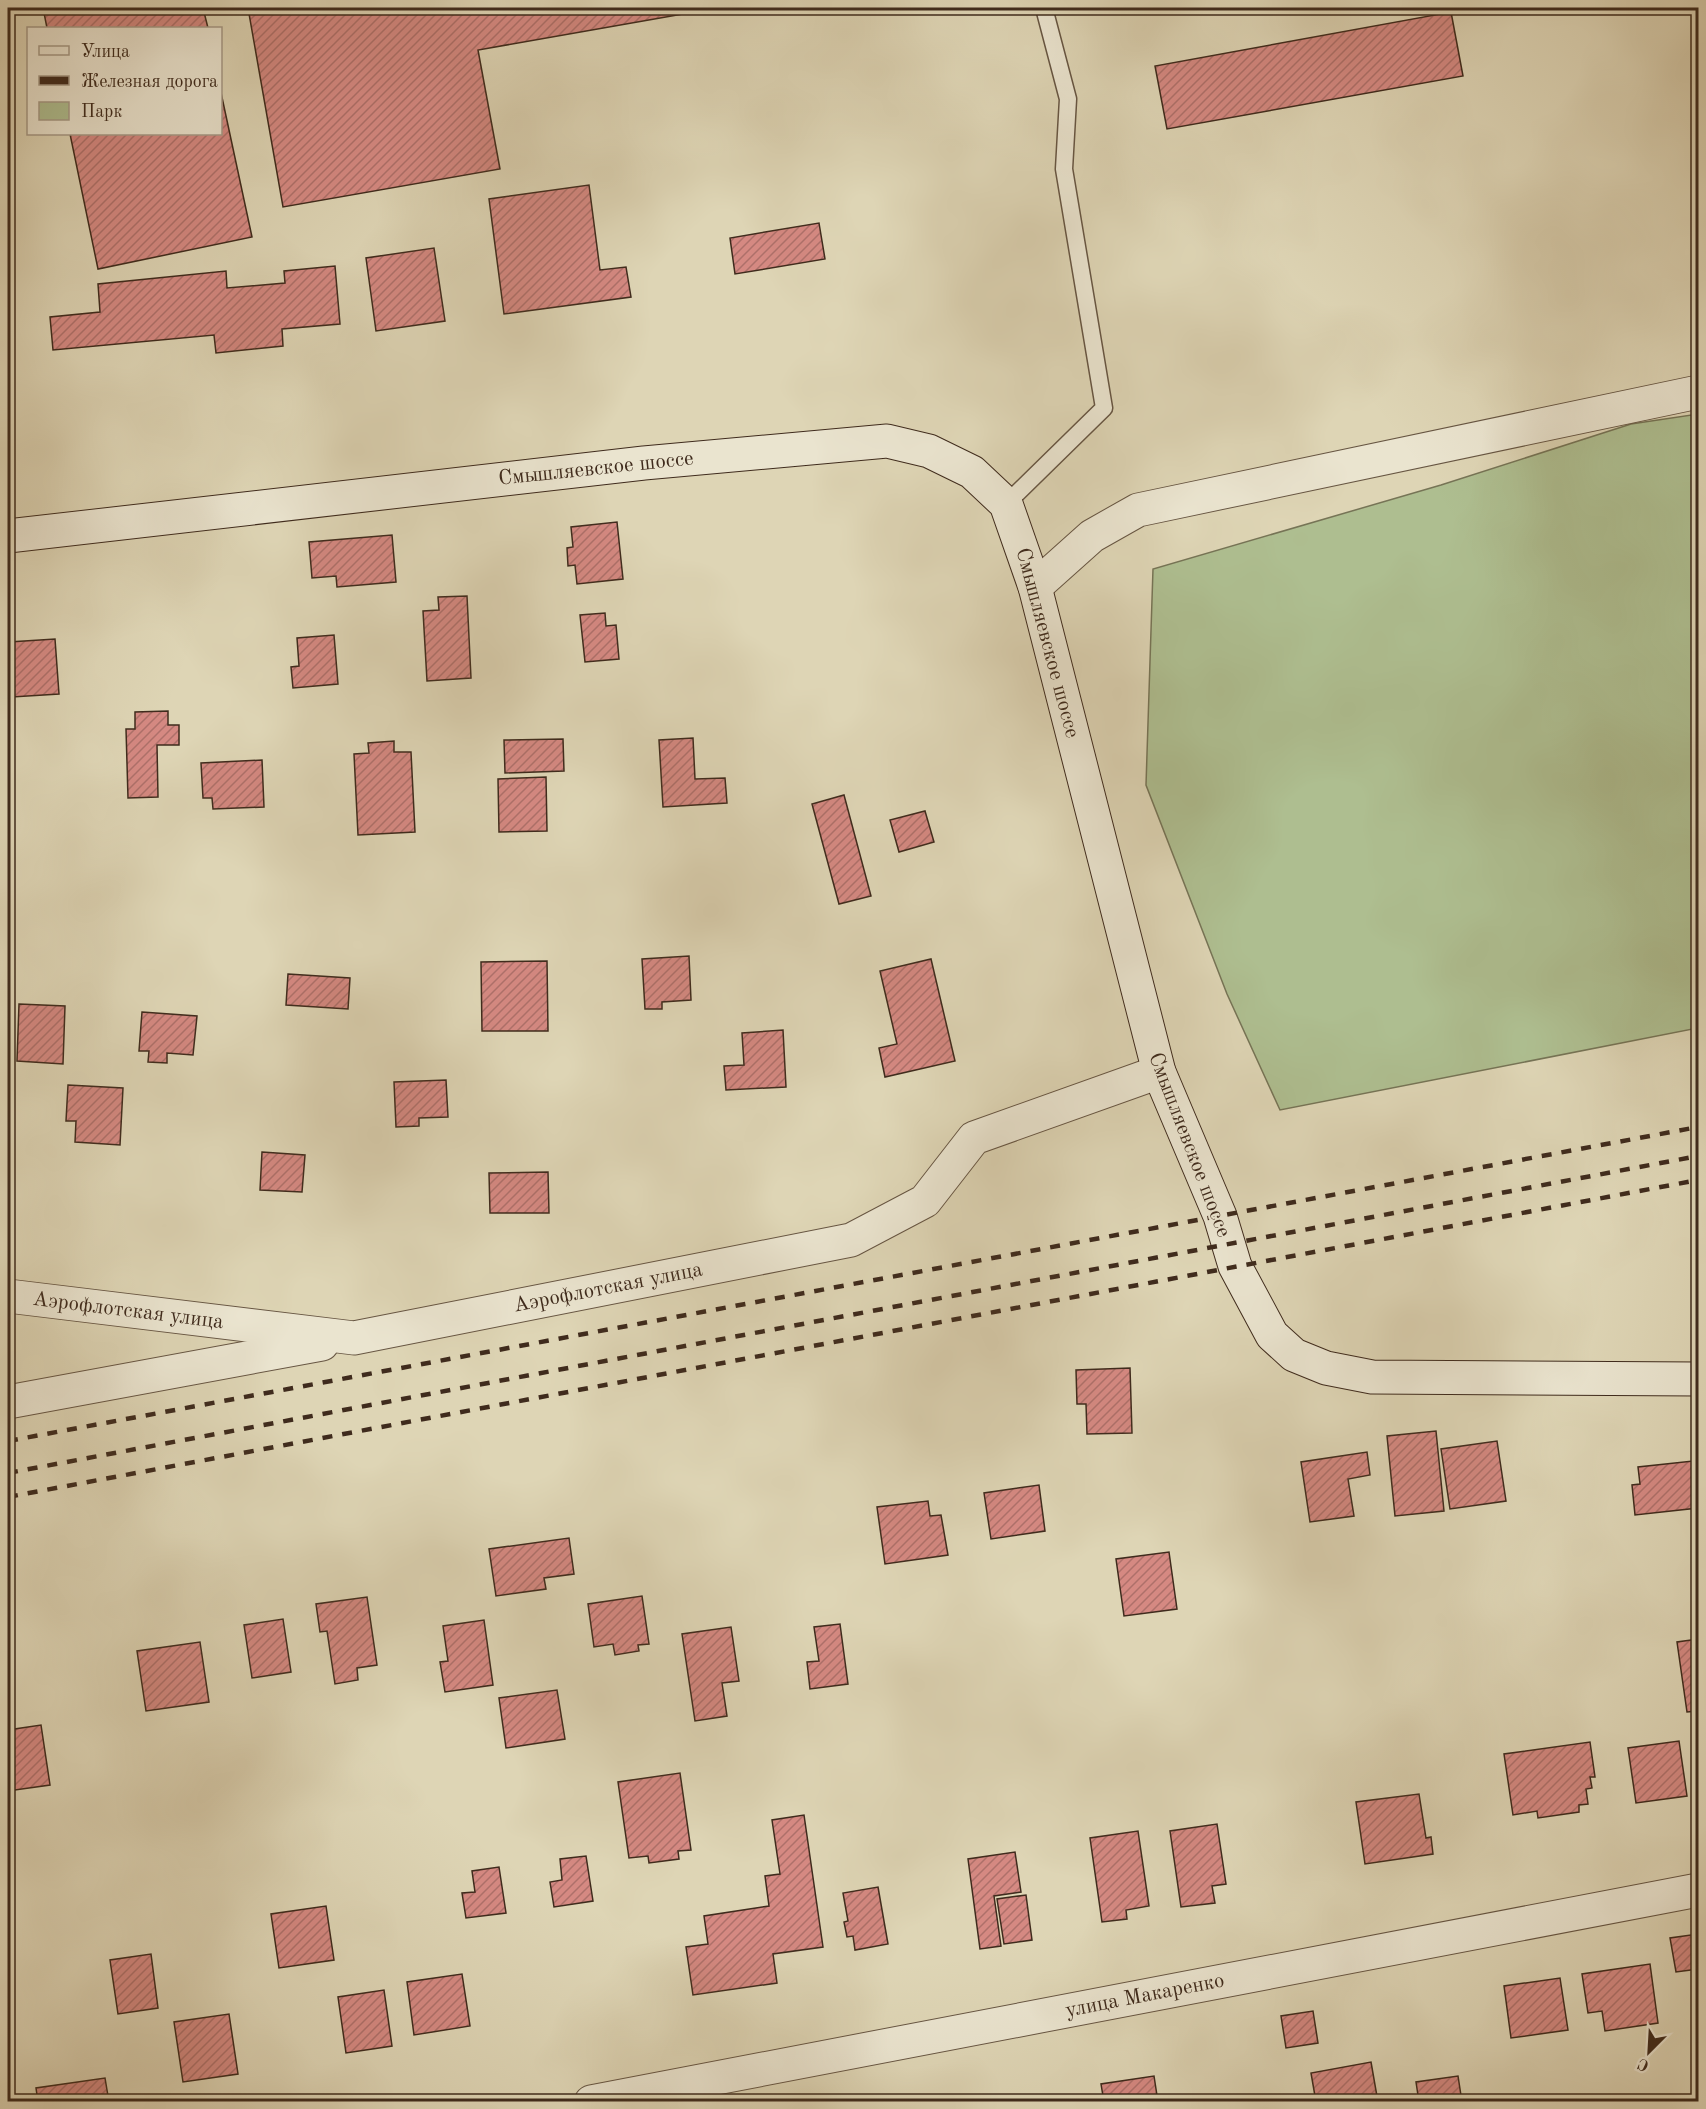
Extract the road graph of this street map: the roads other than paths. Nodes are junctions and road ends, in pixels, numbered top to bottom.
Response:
1 (1044, 8) edge
2 (1698, 392) edge
3 (1006, 504) junction
4 (8, 536) edge
5 (1035, 587) junction
6 (1158, 1072) junction
7 (8, 1296) edge
8 (354, 1338) junction
9 (1698, 1379) edge
10 (8, 1401) edge
11 (1698, 1890) edge
12 (591, 2102) edge

1 - 3 lane
2 - 5 street
3 - 4 street, Смышляевское шоссе
3 - 5 street, Смышляевское шоссе
5 - 6 street, Смышляевское шоссе
6 - 8 street, Аэрофлотская улица
6 - 9 street, Смышляевское шоссе
7 - 8 street, Аэрофлотская улица
8 - 10 street
11 - 12 street, улица Макаренко

